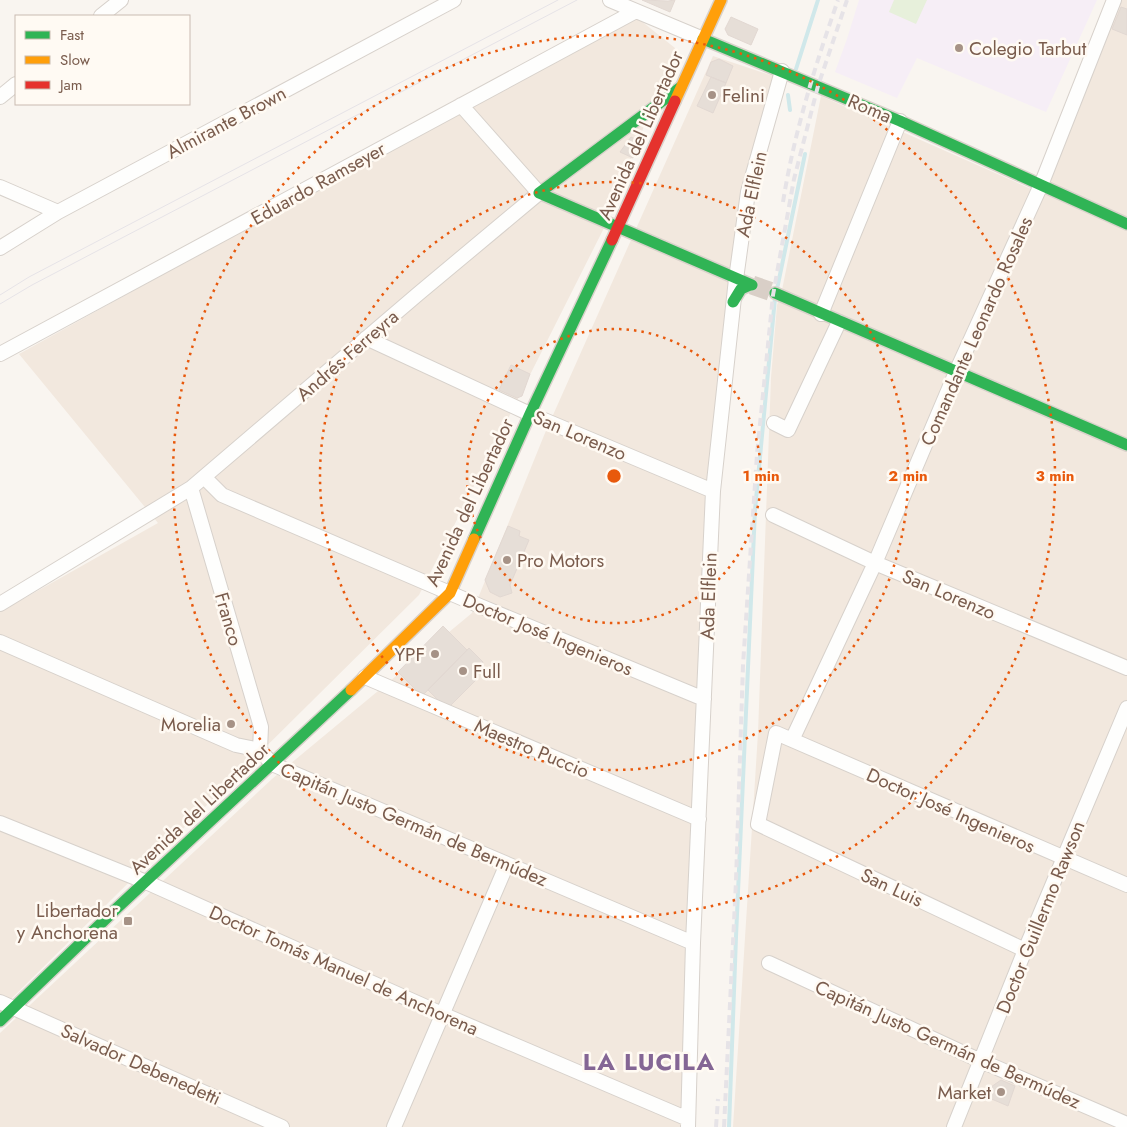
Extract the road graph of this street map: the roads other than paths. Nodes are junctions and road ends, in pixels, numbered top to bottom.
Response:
1 (121, 0) edge
2 (454, 0) edge
3 (610, 0) edge
4 (721, 0) edge
5 (1114, 0) edge
6 (636, 11) junction
7 (102, 15) edge
8 (703, 39) junction
9 (782, 72) junction
10 (15, 85) edge
11 (681, 87) junction
12 (0, 97) edge
13 (461, 104) junction
14 (900, 121) junction
15 (1041, 185) junction
16 (0, 187) edge
17 (539, 193) junction
18 (58, 212) junction
19 (1127, 224) edge
20 (618, 226) junction
21 (0, 248) edge
22 (738, 264) junction
23 (736, 279) junction
24 (751, 285) junction
25 (775, 293) tunnel mouth
26 (733, 302) junction
27 (820, 314) junction
28 (839, 322) junction
29 (366, 338) junction
30 (0, 354) edge
31 (956, 372) junction
32 (530, 414) junction
33 (774, 423) dead end
34 (1127, 445) edge
35 (204, 477) junction
36 (191, 488) junction
37 (713, 491) junction
38 (773, 515) dead end
39 (875, 562) junction
40 (450, 593) junction
41 (0, 604) edge
42 (0, 642) edge
43 (1127, 668) edge
44 (365, 677) junction
45 (704, 699) junction
46 (1127, 708) edge
47 (792, 740) junction
48 (260, 750) junction
49 (272, 764) junction
50 (699, 818) junction
51 (0, 823) edge
52 (758, 824) joint
53 (1063, 859) junction
54 (507, 864) junction
55 (146, 882) junction
56 (1127, 885) edge
57 (694, 943) junction
58 (1025, 950) junction
59 (769, 963) dead end
60 (0, 1002) edge
61 (14, 1008) junction
62 (442, 1014) junction
63 (0, 1021) edge
64 (981, 1061) junction
65 (688, 1123) edge
66 (1127, 1124) edge
67 (282, 1127) edge
68 (394, 1127) edge
69 (954, 1127) edge

1 - 7 street
2 - 18 street, Almirante Brown
3 - 6 street, Roma
4 - 8 street, Avenida del Libertador
5 - 15 street, Comandante Leonardo Rosales
6 - 8 street, Roma
6 - 13 street, Eduardo Ramseyer
8 - 9 street, Roma
8 - 11 street, Avenida del Libertador
9 - 14 street, Roma
9 - 22 street, Ada Elflein
10 - 12 street
11 - 17 street, Andrés Ferreyra
11 - 20 street, Avenida del Libertador
13 - 17 street
13 - 30 street, Eduardo Ramseyer
14 - 15 street, Roma
14 - 27 street
15 - 19 street, Roma
15 - 31 street, Comandante Leonardo Rosales
16 - 18 street
17 - 20 street
17 - 29 street, Andrés Ferreyra
18 - 21 street, Almirante Brown
20 - 23 street
20 - 32 street, Avenida del Libertador
22 - 23 street, Ada Elflein
22 - 24 street
23 - 24 street
23 - 26 street, Ada Elflein
24 - 26 street
25 - 27 street
26 - 37 street, Ada Elflein
27 - 28 street
28 - 31 street
28 - 33 street
29 - 32 street, San Lorenzo
29 - 35 street, Andrés Ferreyra
31 - 34 street
31 - 39 street, Comandante Leonardo Rosales
32 - 37 street, San Lorenzo
32 - 40 street, Avenida del Libertador
35 - 36 street, Andrés Ferreyra
35 - 40 street, Doctor José Ingenieros
36 - 41 street, Andrés Ferreyra
36 - 48 street, Franco
37 - 45 street, Ada Elflein
38 - 39 street, San Lorenzo
39 - 43 street, San Lorenzo
39 - 47 street, Comandante Leonardo Rosales
40 - 44 street, Avenida del Libertador
40 - 45 street, Doctor José Ingenieros
42 - 48 street, Capitán Justo Germán de Bermúdez
44 - 49 street, Avenida del Libertador
44 - 50 street, Maestro Puccio
45 - 50 street, Ada Elflein
46 - 53 street, Doctor Guillermo Rawson
47 - 52 street, Doctor José Ingenieros
47 - 53 street, Doctor José Ingenieros
48 - 49 street, Capitán Justo Germán de Bermúdez
49 - 54 street, Capitán Justo Germán de Bermúdez
49 - 55 street, Avenida del Libertador
50 - 57 street, Ada Elflein
51 - 55 street, Doctor Tomás Manuel de Anchorena
52 - 58 street, San Luis
53 - 56 street, Doctor José Ingenieros
53 - 58 street, Doctor Guillermo Rawson
54 - 57 street, Capitán Justo Germán de Bermúdez
54 - 62 street
55 - 61 street, Avenida del Libertador
55 - 62 street, Doctor Tomás Manuel de Anchorena
57 - 65 street, Ada Elflein
58 - 64 street, Doctor Guillermo Rawson
59 - 64 street, Capitán Justo Germán de Bermúdez
60 - 61 street, Salvador Debenedetti
61 - 63 street, Avenida del Libertador
61 - 67 street, Salvador Debenedetti
62 - 65 street, Doctor Tomás Manuel de Anchorena
62 - 68 street
64 - 66 street, Capitán Justo Germán de Bermúdez
64 - 69 street, Doctor Guillermo Rawson

